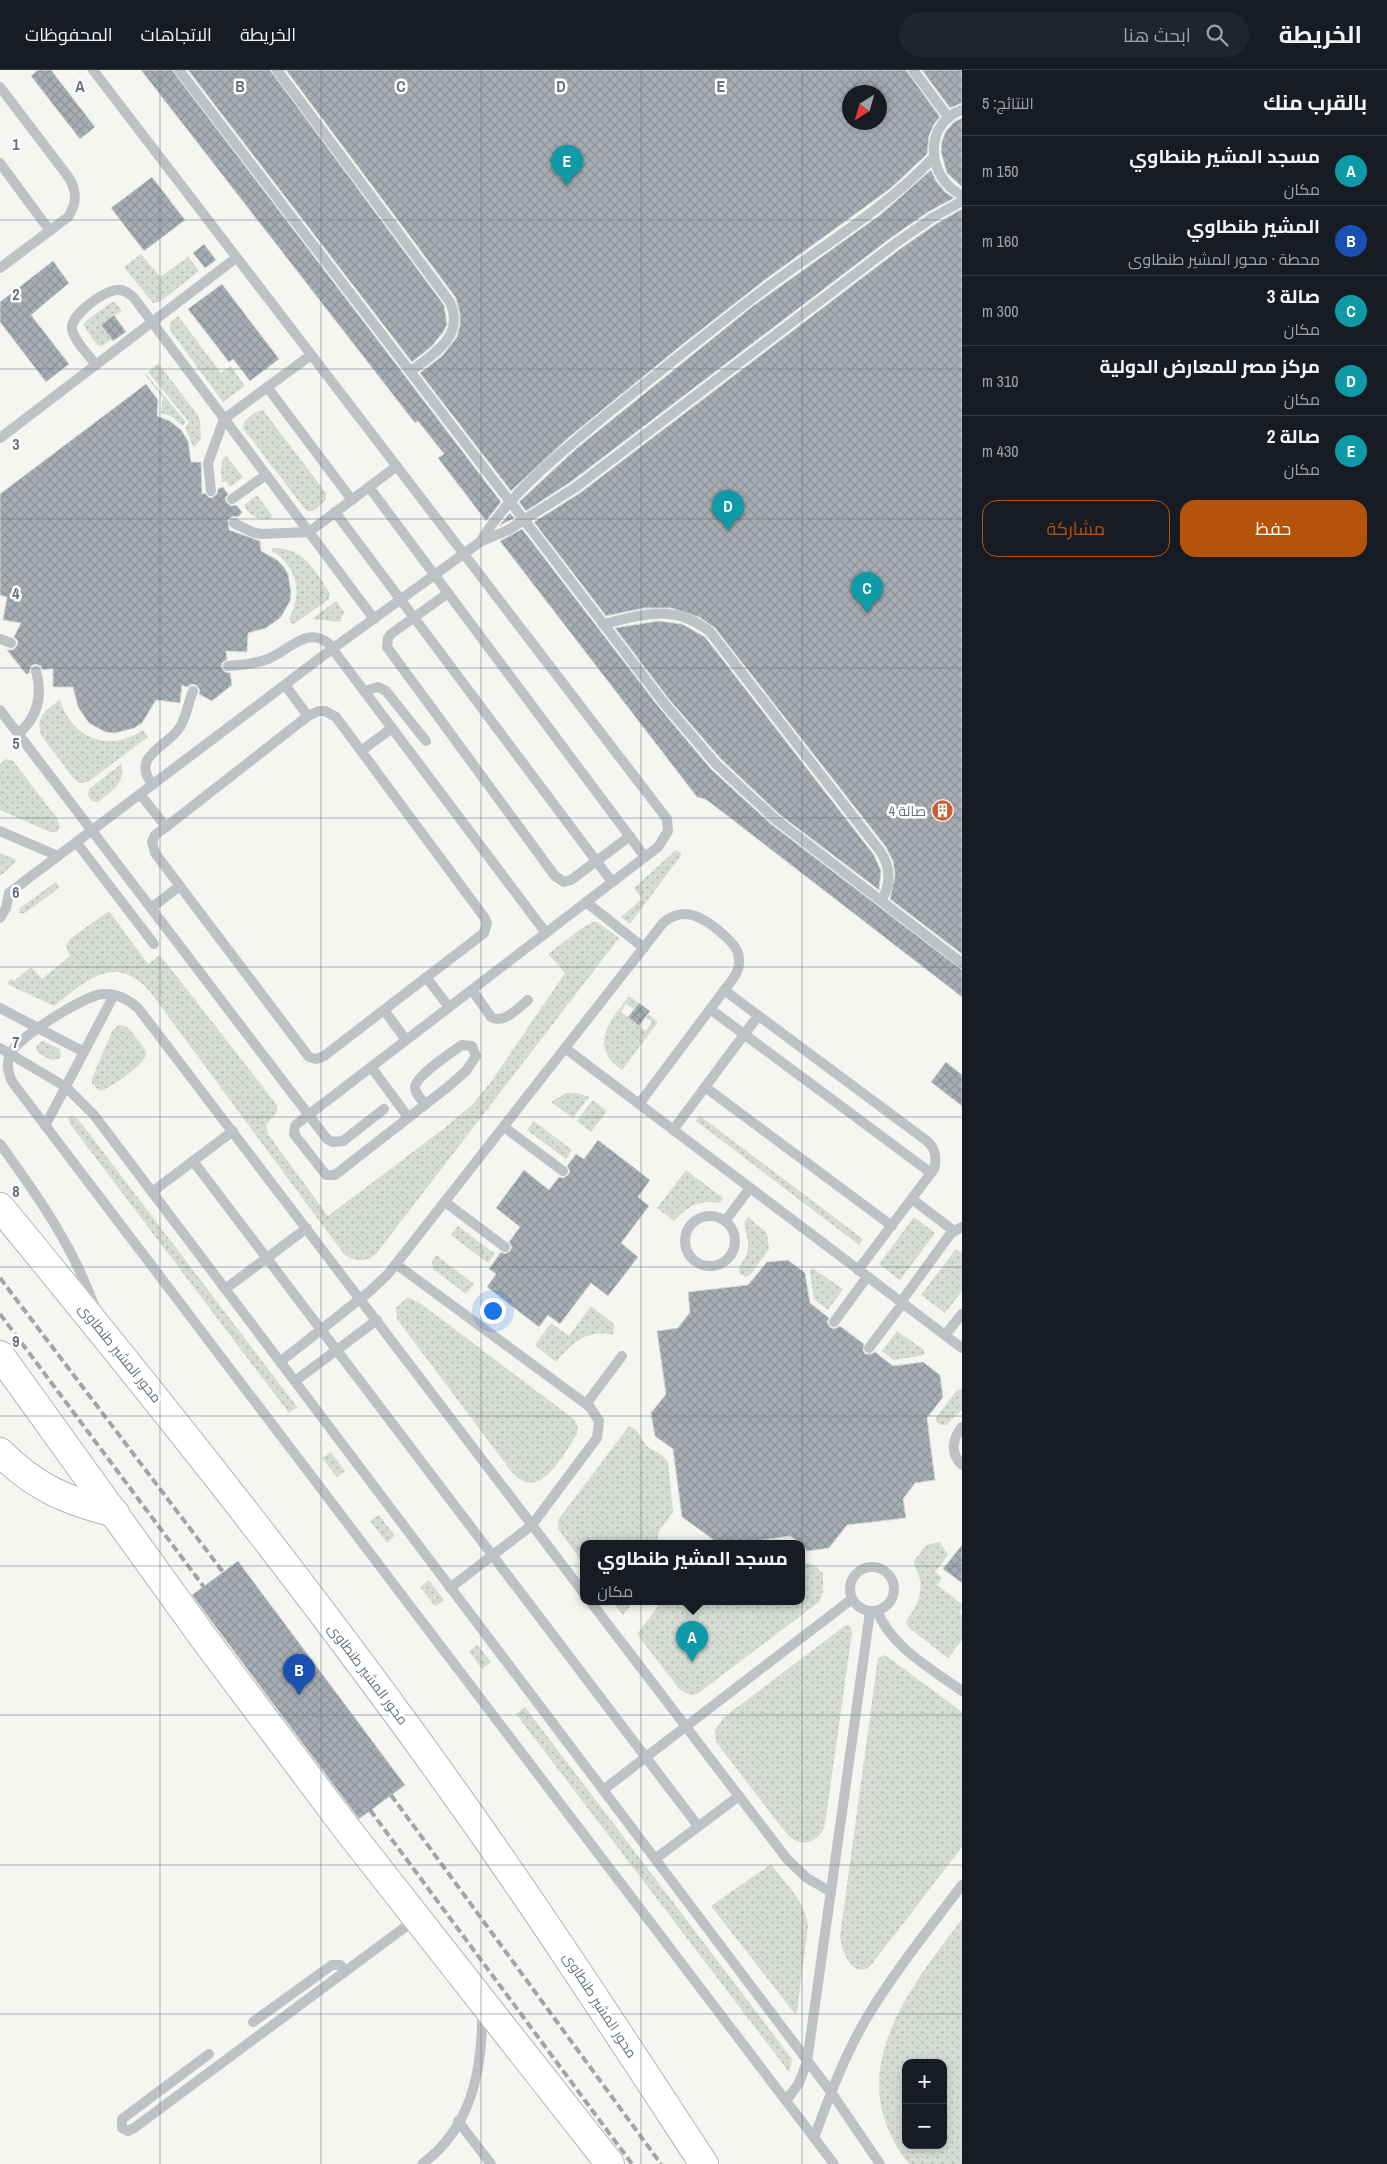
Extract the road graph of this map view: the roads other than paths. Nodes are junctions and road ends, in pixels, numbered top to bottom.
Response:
1 (93, 70) edge
2 (180, 70) edge
3 (277, 70) edge
4 (913, 70) edge
5 (0, 86) edge
6 (962, 110) edge
7 (949, 118) junction
8 (934, 158) junction
9 (0, 163) edge
10 (962, 195) edge
11 (962, 201) edge
12 (50, 231) junction
13 (236, 258) junction
14 (0, 268) edge
15 (152, 322) junction
16 (311, 354) junction
17 (96, 365) junction
18 (410, 372) junction
19 (267, 387) junction
20 (224, 419) junction
21 (0, 438) edge
22 (397, 466) junction
23 (266, 475) junction
24 (369, 487) junction
25 (211, 491) dead end
26 (232, 499) dead end
27 (352, 500) junction
28 (336, 512) junction
29 (234, 523) dead end
30 (309, 532) junction
31 (480, 542) junction
32 (464, 554) junction
33 (435, 575) junction
34 (448, 593) junction
35 (401, 600) junction
36 (414, 618) junction
37 (374, 619) junction
38 (603, 624) junction
39 (0, 639) edge
40 (10, 643) dead end
41 (332, 649) junction
42 (228, 666) dead end
43 (36, 672) dead end
44 (285, 685) junction
45 (193, 691) dead end
46 (364, 691) junction
47 (0, 710) edge
48 (308, 716) junction
49 (392, 728) junction
50 (18, 734) junction
51 (426, 741) dead end
52 (361, 751) junction
53 (153, 784) junction
54 (140, 794) junction
55 (166, 827) junction
56 (92, 830) junction
57 (0, 831) edge
58 (630, 836) junction
59 (76, 842) junction
60 (58, 856) junction
61 (645, 857) junction
62 (596, 861) junction
63 (612, 882) junction
64 (180, 886) junction
65 (5, 892) edge
66 (881, 901) junction
67 (586, 902) junction
68 (151, 908) junction
69 (0, 918) edge
70 (546, 933) junction
71 (154, 944) dead end
72 (644, 948) junction
73 (962, 963) edge
74 (426, 977) junction
75 (472, 990) junction
76 (724, 990) junction
77 (114, 994) junction
78 (528, 1000) dead end
79 (449, 1007) junction
80 (0, 1008) edge
81 (710, 1008) junction
82 (384, 1010) junction
83 (758, 1016) junction
84 (38, 1028) junction
85 (744, 1034) junction
86 (406, 1040) junction
87 (0, 1048) edge
88 (565, 1048) junction
89 (84, 1052) junction
90 (10, 1054) junction
91 (371, 1067) junction
92 (705, 1087) junction
93 (66, 1088) junction
94 (425, 1104) junction
95 (639, 1104) junction
96 (384, 1109) dead end
97 (309, 1114) junction
98 (408, 1118) junction
99 (45, 1126) junction
100 (504, 1127) junction
101 (673, 1130) junction
102 (233, 1131) junction
103 (0, 1144) edge
104 (193, 1161) junction
105 (563, 1171) dead end
106 (931, 1173) junction
107 (750, 1188) junction
108 (152, 1192) junction
109 (912, 1199) junction
110 (445, 1202) junction
111 (0, 1207) edge
112 (725, 1221) junction
113 (892, 1226) junction
114 (307, 1228) junction
115 (958, 1229) edge
116 (505, 1247) dead end
117 (267, 1258) junction
118 (396, 1264) junction
119 (858, 1270) junction
120 (867, 1276) junction
121 (225, 1289) junction
122 (360, 1298) junction
123 (902, 1302) junction
124 (962, 1314) edge
125 (377, 1320) junction
126 (834, 1322) dead end
127 (321, 1329) junction
128 (104, 1333) junction
129 (945, 1335) junction
130 (869, 1348) dead end
131 (962, 1348) edge
132 (337, 1350) junction
133 (0, 1355) edge
134 (622, 1356) dead end
135 (280, 1362) junction
136 (294, 1382) junction
137 (586, 1404) junction
138 (962, 1427) edge
139 (0, 1452) edge
140 (962, 1465) edge
141 (115, 1513) junction
142 (532, 1525) junction
143 (493, 1555) junction
144 (450, 1588) junction
145 (580, 1588) edge
146 (852, 1599) junction
147 (593, 1605) edge
148 (874, 1611) junction
149 (962, 1691) edge
150 (686, 1727) junction
151 (646, 1757) junction
152 (603, 1790) junction
153 (739, 1796) junction
154 (698, 1826) junction
155 (655, 1860) junction
156 (962, 1885) edge
157 (831, 1892) junction
158 (416, 1919) junction
159 (346, 1971) junction
160 (482, 2002) junction
161 (253, 2022) dead end
162 (210, 2054) dead end
163 (807, 2062) junction
164 (830, 2092) junction
165 (786, 2101) junction
166 (458, 2121) junction
167 (814, 2138) junction
168 (425, 2163) edge
169 (490, 2164) edge
170 (610, 2164) edge
171 (704, 2164) edge
172 (834, 2164) edge
173 (880, 2164) edge

1 - 13 lane
2 - 18 lane
3 - 18 lane
4 - 7 lane
5 - 12 lane
6 - 7 lane
7 - 8 lane
8 - 10 lane
8 - 31 lane
9 - 12 lane
11 - 31 lane
12 - 14 lane
13 - 15 lane
13 - 16 lane
15 - 17 lane
15 - 17 lane
15 - 20 lane
16 - 19 lane
16 - 22 lane
17 - 21 lane
18 - 38 lane, bridge
19 - 20 lane
19 - 27 lane
20 - 23 lane
20 - 25 lane
22 - 24 lane
22 - 32 lane
23 - 26 lane
23 - 30 lane
24 - 27 lane
24 - 33 lane
27 - 28 lane
28 - 30 lane
28 - 35 lane
29 - 30 lane
30 - 37 lane
31 - 32 lane
32 - 33 lane
32 - 61 lane
33 - 34 lane
33 - 35 lane
34 - 36 lane
34 - 58 lane
35 - 36 lane
35 - 37 lane
36 - 62 lane
36 - 62 lane
37 - 41 lane
38 - 66 lane
38 - 66 lane
39 - 40 lane
41 - 42 lane
41 - 44 lane
41 - 46 lane
43 - 50 lane
44 - 48 lane
44 - 53 lane
45 - 53 lane
46 - 49 lane
46 - 51 lane
47 - 50 lane
48 - 52 lane
48 - 55 lane
49 - 52 lane
49 - 70 lane
50 - 56 lane
52 - 74 lane
53 - 54 lane
54 - 55 lane
54 - 56 lane
55 - 64 lane
56 - 59 lane
56 - 68 lane
57 - 60 lane
58 - 61 lane
58 - 62 lane
59 - 60 lane
59 - 71 lane
60 - 65 lane
61 - 63 lane
62 - 63 lane
63 - 67 lane
64 - 68 lane
64 - 82 lane
65 - 69 lane
66 - 73 lane
67 - 70 lane
67 - 72 lane
68 - 97 lane
70 - 75 lane
72 - 76 lane
72 - 88 lane
74 - 79 lane
74 - 82 lane
75 - 78 lane
75 - 79 lane
76 - 81 lane
76 - 83 lane
77 - 84 lane
77 - 89 lane
77 - 102 lane
79 - 86 lane
80 - 84 lane
81 - 85 lane
81 - 95 lane
82 - 86 lane
83 - 85 lane
83 - 106 lane
84 - 89 lane
84 - 90 lane
85 - 92 lane
85 - 106 lane
86 - 91 lane
87 - 90 lane
88 - 95 lane
88 - 100 lane
89 - 93 lane
90 - 93 lane
90 - 99 lane
91 - 97 lane
91 - 98 lane
92 - 101 lane
92 - 113 lane
93 - 99 lane
93 - 108 lane
94 - 94 lane
94 - 98 lane
95 - 101 lane
96 - 97 lane
97 - 98 lane
99 - 165 lane
100 - 105 lane
100 - 110 lane
101 - 107 lane
102 - 104 lane
102 - 114 lane
103 - 128 lane
104 - 108 lane
104 - 117 lane
106 - 109 lane
107 - 112 lane
107 - 119 lane
108 - 121 lane
109 - 113 lane
109 - 115 lane
110 - 116 lane
110 - 118 lane
111 - 128 main road, محور المشير طنطاوى
112 - 112 lane
113 - 119 lane
114 - 117 lane
114 - 122 lane
115 - 123 lane
117 - 121 lane
117 - 127 lane
118 - 122 lane
118 - 137 lane
119 - 120 lane
120 - 123 lane
120 - 126 lane
121 - 135 lane
122 - 125 lane
122 - 127 lane
123 - 129 lane
123 - 130 lane
124 - 129 lane
125 - 132 lane
125 - 142 lane
127 - 132 lane
127 - 135 lane
128 - 171 main road, محور المشير طنطاوى
129 - 131 lane
132 - 136 lane
132 - 143 lane
133 - 141 main road
134 - 137 lane
135 - 136 lane
136 - 144 lane
137 - 142 lane
138 - 140 lane
139 - 141 main road
141 - 158 main road
142 - 143 lane
142 - 145 lane
143 - 144 lane
143 - 151 lane
144 - 152 lane
146 - 148 lane
146 - 148 lane
146 - 150 lane
147 - 150 lane
148 - 149 lane
148 - 157 lane
150 - 151 lane
150 - 153 lane
151 - 152 lane
151 - 154 lane
152 - 155 lane
153 - 154 lane
153 - 157 lane
154 - 155 lane
155 - 163 lane
156 - 164 lane
157 - 163 lane
158 - 159 lane
158 - 160 main road
159 - 161 lane
159 - 162 lane
160 - 166 lane
160 - 170 main road
163 - 164 lane
163 - 165 lane
164 - 167 lane
164 - 173 lane
165 - 167 lane
166 - 168 lane
166 - 169 lane
167 - 172 lane

